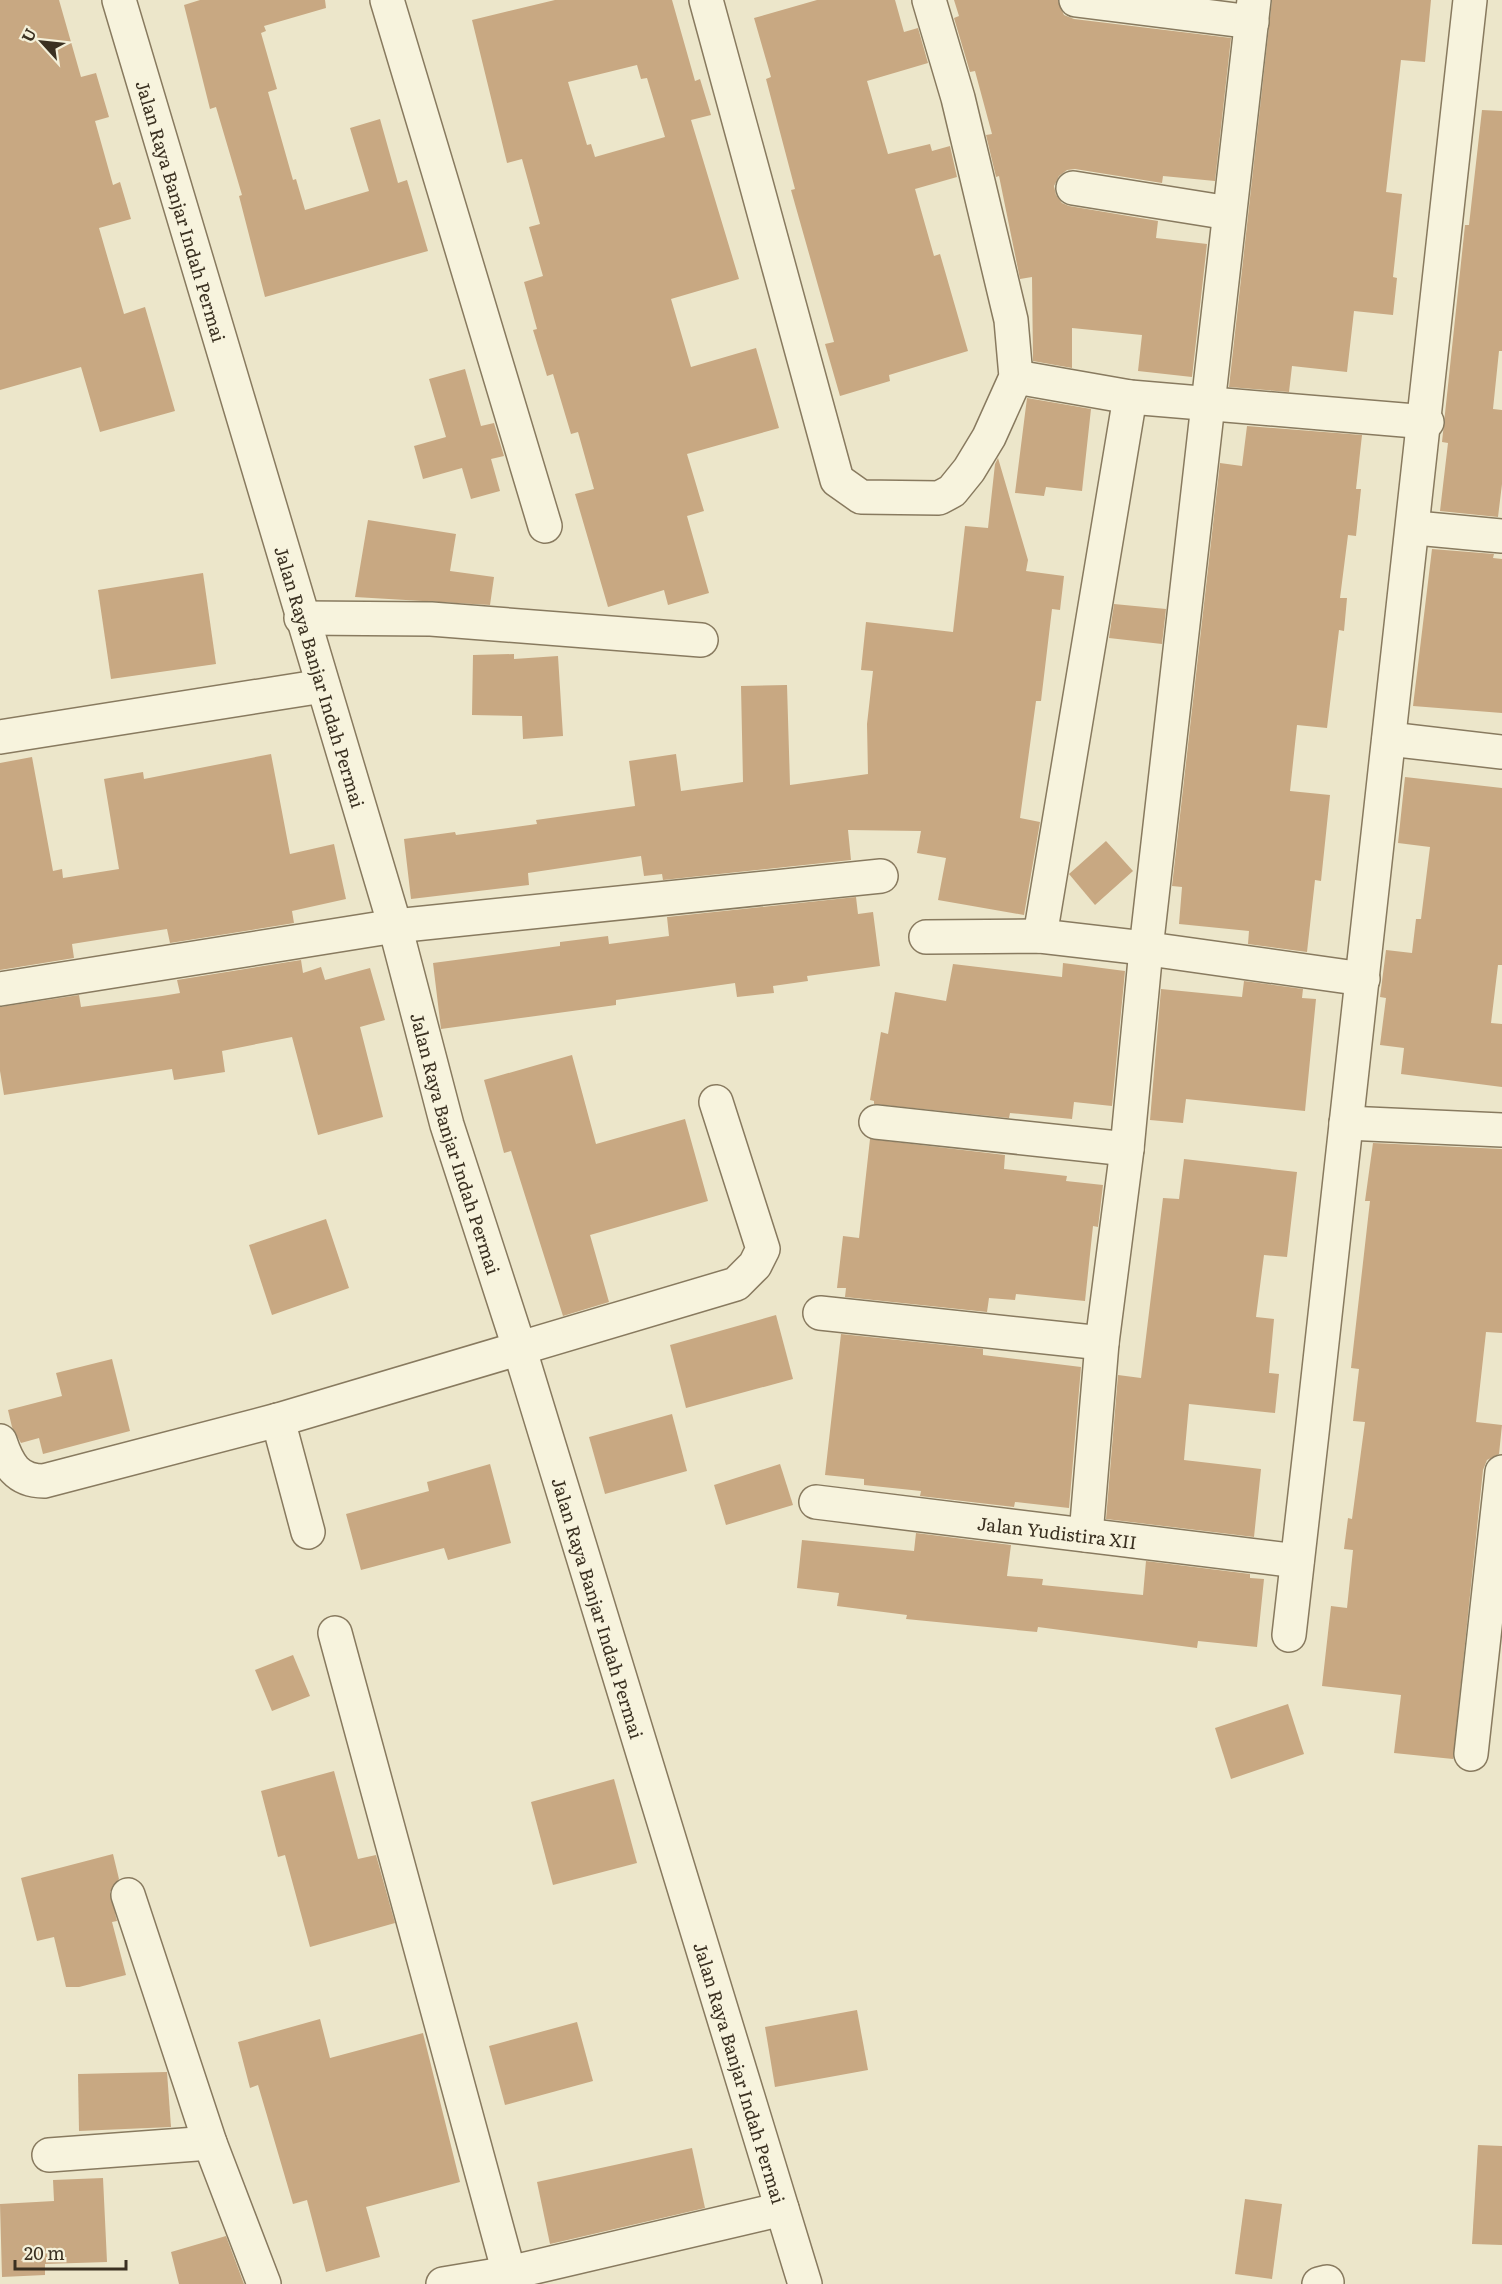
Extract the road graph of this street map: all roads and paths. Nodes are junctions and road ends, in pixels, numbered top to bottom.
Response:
1 (119, 0) edge
2 (387, 0) edge
3 (706, 0) edge
4 (929, 0) edge
5 (1076, 0) edge
6 (1470, 0) edge
7 (1253, 11) edge
8 (1073, 188) dead end
9 (1229, 213) junction
10 (1016, 377) junction
11 (1130, 397) junction
12 (1206, 405) junction
13 (1427, 422) junction
14 (545, 526) dead end
15 (1416, 528) junction
16 (1502, 536) edge
17 (301, 618) junction
18 (701, 640) dead end
19 (323, 686) junction
20 (0, 737) edge
21 (1389, 739) junction
22 (1502, 752) edge
23 (881, 876) dead end
24 (395, 926) junction
25 (1040, 936) junction
26 (926, 937) dead end
27 (1146, 949) junction
28 (1363, 979) junction
29 (0, 989) edge
30 (716, 1102) dead end
31 (876, 1122) dead end
32 (1346, 1122) junction
33 (1502, 1130) edge
34 (1127, 1149) junction
35 (819, 1313) dead end
36 (1102, 1343) junction
37 (519, 1347) junction
38 (278, 1420) junction
39 (0, 1441) edge
40 (1502, 1472) edge
41 (816, 1502) dead end
42 (1500, 1517) edge
43 (308, 1532) dead end
44 (1086, 1535) junction
45 (1297, 1561) junction
46 (334, 1633) dead end
47 (1289, 1635) dead end
48 (1491, 1682) edge
49 (1471, 1754) dead end
50 (128, 1895) dead end
51 (210, 2143) junction
52 (49, 2154) dead end
53 (782, 2209) junction
54 (509, 2273) junction
55 (264, 2284) edge
56 (443, 2284) edge
57 (805, 2284) edge

1 - 17 street, Jalan Raya Banjar Indah Permai
2 - 14 street
3 - 10 street
4 - 10 street
5 - 7 street
6 - 13 street
7 - 9 street
8 - 9 street
9 - 12 street
10 - 11 street
11 - 12 street
11 - 25 street
12 - 13 street
12 - 27 street
13 - 15 street
15 - 16 street
15 - 21 street
17 - 18 street
17 - 19 street, Jalan Raya Banjar Indah Permai
19 - 20 street
19 - 24 street, Jalan Raya Banjar Indah Permai
21 - 22 street
21 - 28 street
23 - 24 street
24 - 29 street
24 - 37 street, Jalan Raya Banjar Indah Permai
25 - 26 street
25 - 27 street
27 - 28 street
27 - 34 street
28 - 32 street
30 - 37 street
31 - 34 street
32 - 33 street
32 - 45 street
34 - 36 street
35 - 36 street
36 - 44 street
37 - 38 street
37 - 53 street, Jalan Raya Banjar Indah Permai
38 - 39 street
38 - 43 street
40 - 42 street
41 - 44 street, Jalan Yudistira XII
42 - 48 street
44 - 45 street, Jalan Yudistira XII
45 - 47 street
46 - 54 street
48 - 49 street
50 - 51 street
51 - 52 street
51 - 55 street
53 - 54 street
53 - 57 street, Jalan Raya Banjar Indah Permai
54 - 56 street

